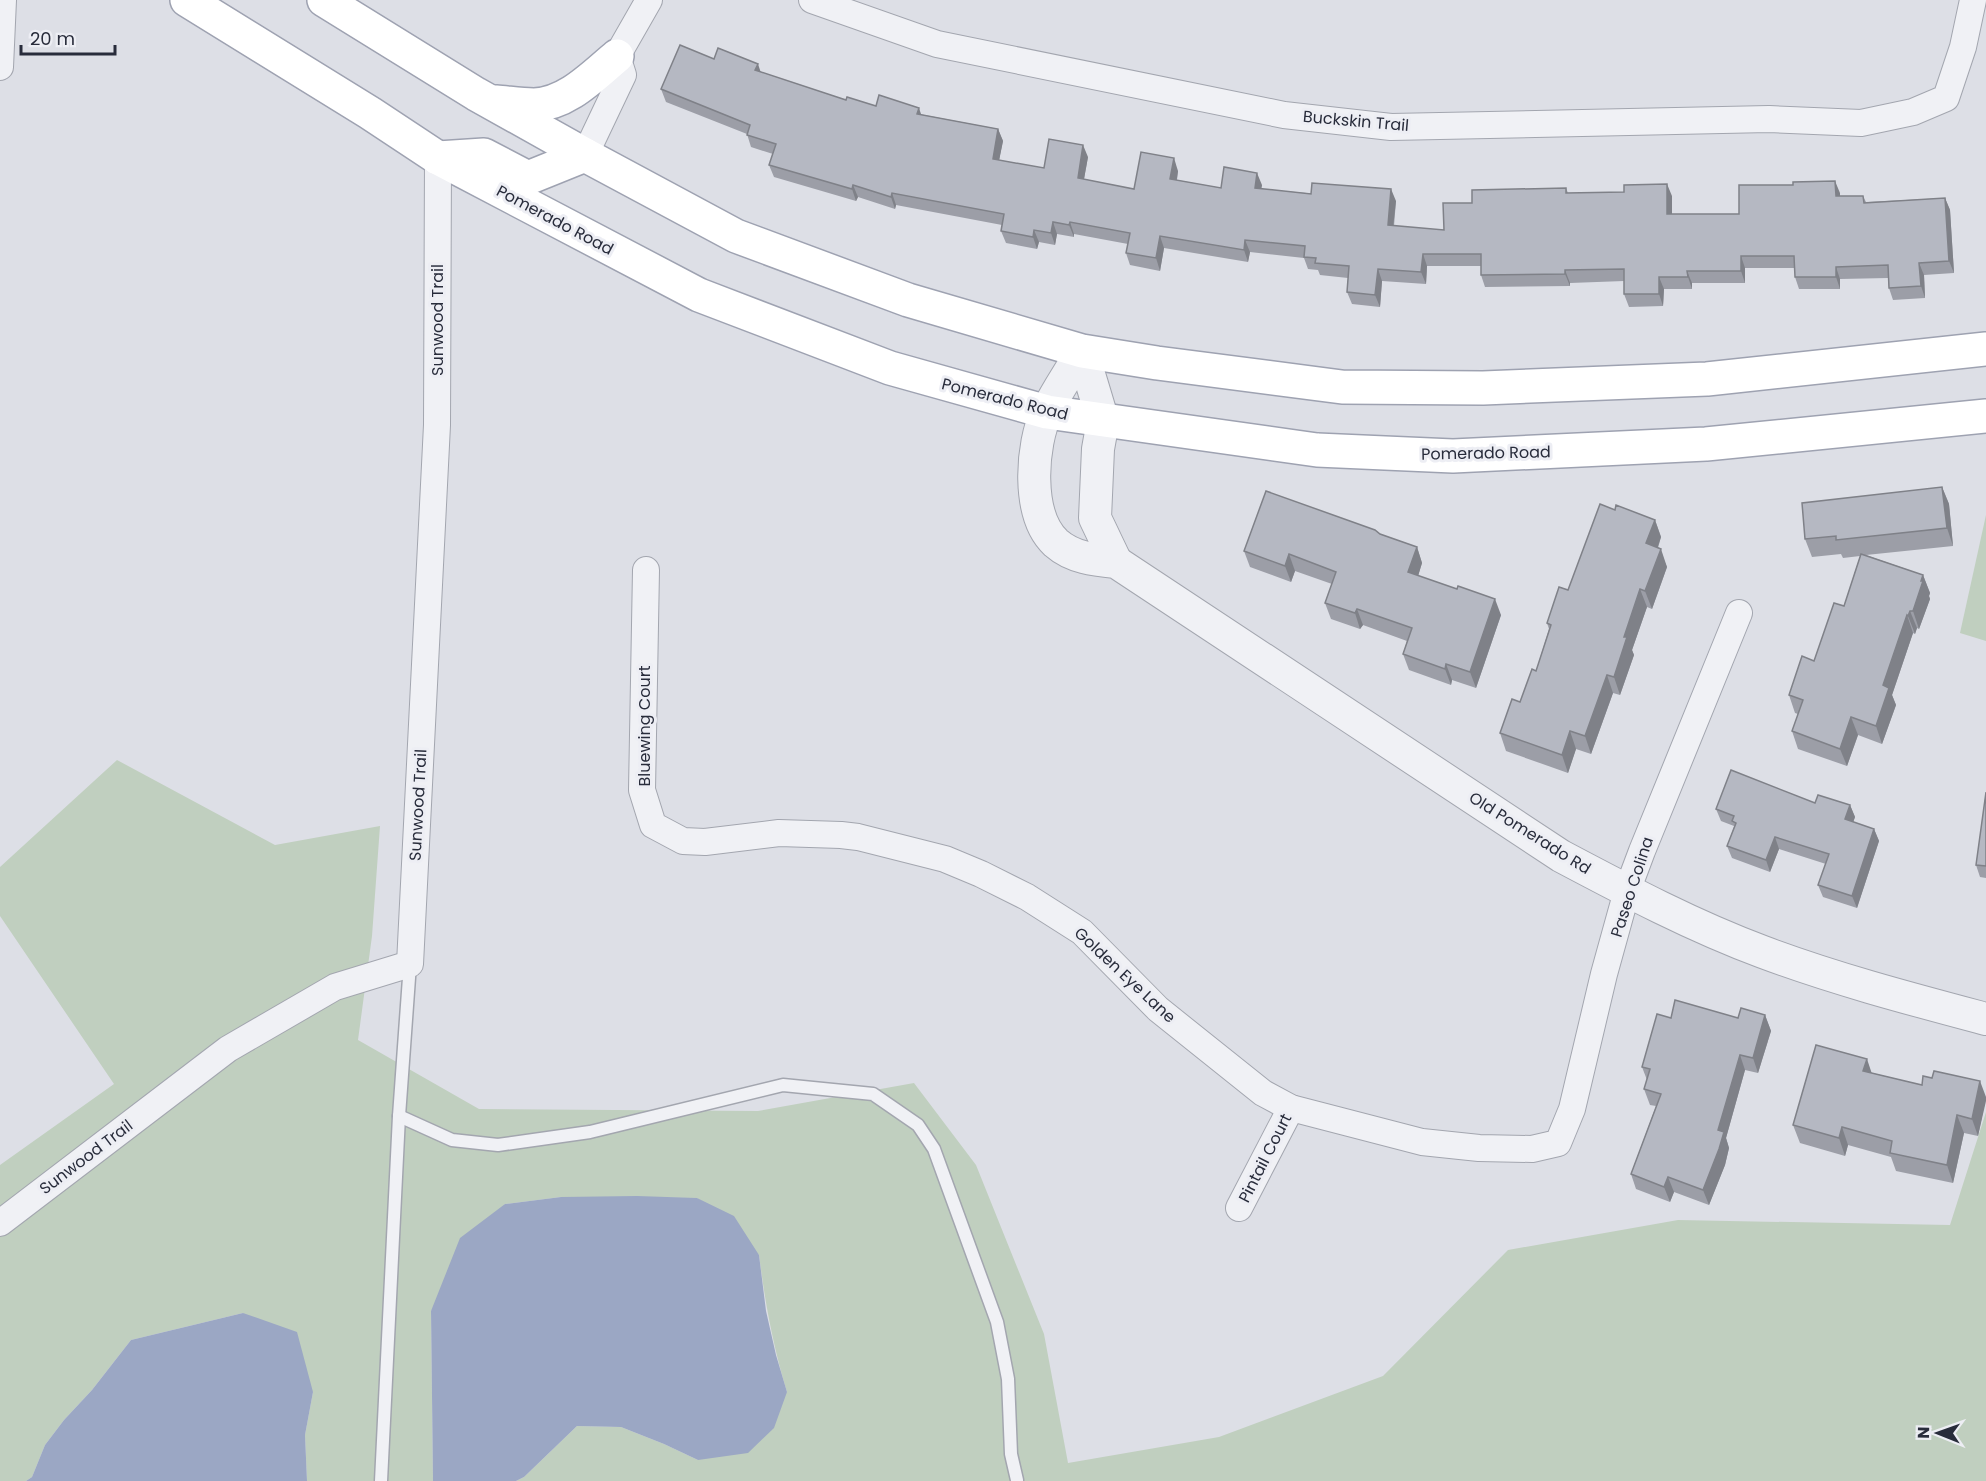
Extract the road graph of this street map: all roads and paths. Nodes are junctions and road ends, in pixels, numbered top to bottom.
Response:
1 (3, 0) edge
2 (187, 0) edge
3 (324, 0) edge
4 (649, 0) edge
5 (812, 0) edge
6 (1973, 0) edge
7 (617, 57) junction
8 (0, 67) edge
9 (490, 102) junction
10 (585, 155) junction
11 (438, 158) junction
12 (1986, 349) edge
13 (1082, 351) junction
14 (1047, 412) junction
15 (1986, 416) edge
16 (1103, 421) junction
17 (1116, 562) junction
18 (646, 570) dead end
19 (1739, 613) dead end
20 (705, 842) joint
21 (1627, 891) junction
22 (410, 964) junction
23 (1986, 1019) edge
24 (1291, 1108) junction
25 (399, 1116) junction
26 (1532, 1149) joint
27 (1239, 1208) dead end
28 (0, 1223) edge
29 (1017, 1480) edge
30 (381, 1481) edge

1 - 8 street
2 - 11 main road, Pomerado Road
3 - 9 main road
4 - 7 street
5 - 6 street, Buckskin Trail
7 - 9 main road
7 - 10 street
9 - 10 main road
10 - 11 main road
10 - 13 main road
11 - 14 main road, Pomerado Road
11 - 22 street, Sunwood Trail
12 - 13 main road
13 - 14 street, Old Pomerado Rd
13 - 16 street
14 - 16 main road, Pomerado Road
14 - 17 street, Old Pomerado Rd
15 - 16 main road, Pomerado Road
16 - 17 street
17 - 21 street, Old Pomerado Rd
18 - 20 street, Bluewing Court
19 - 21 street, Paseo Colina
20 - 24 street, Golden Eye Lane
21 - 23 street, Old Pomerado Rd
21 - 26 street, Paseo Colina
22 - 25 lane
22 - 28 street, Sunwood Trail
24 - 26 street, Golden Eye Lane
24 - 27 street, Pintail Court
25 - 29 lane
25 - 30 lane

